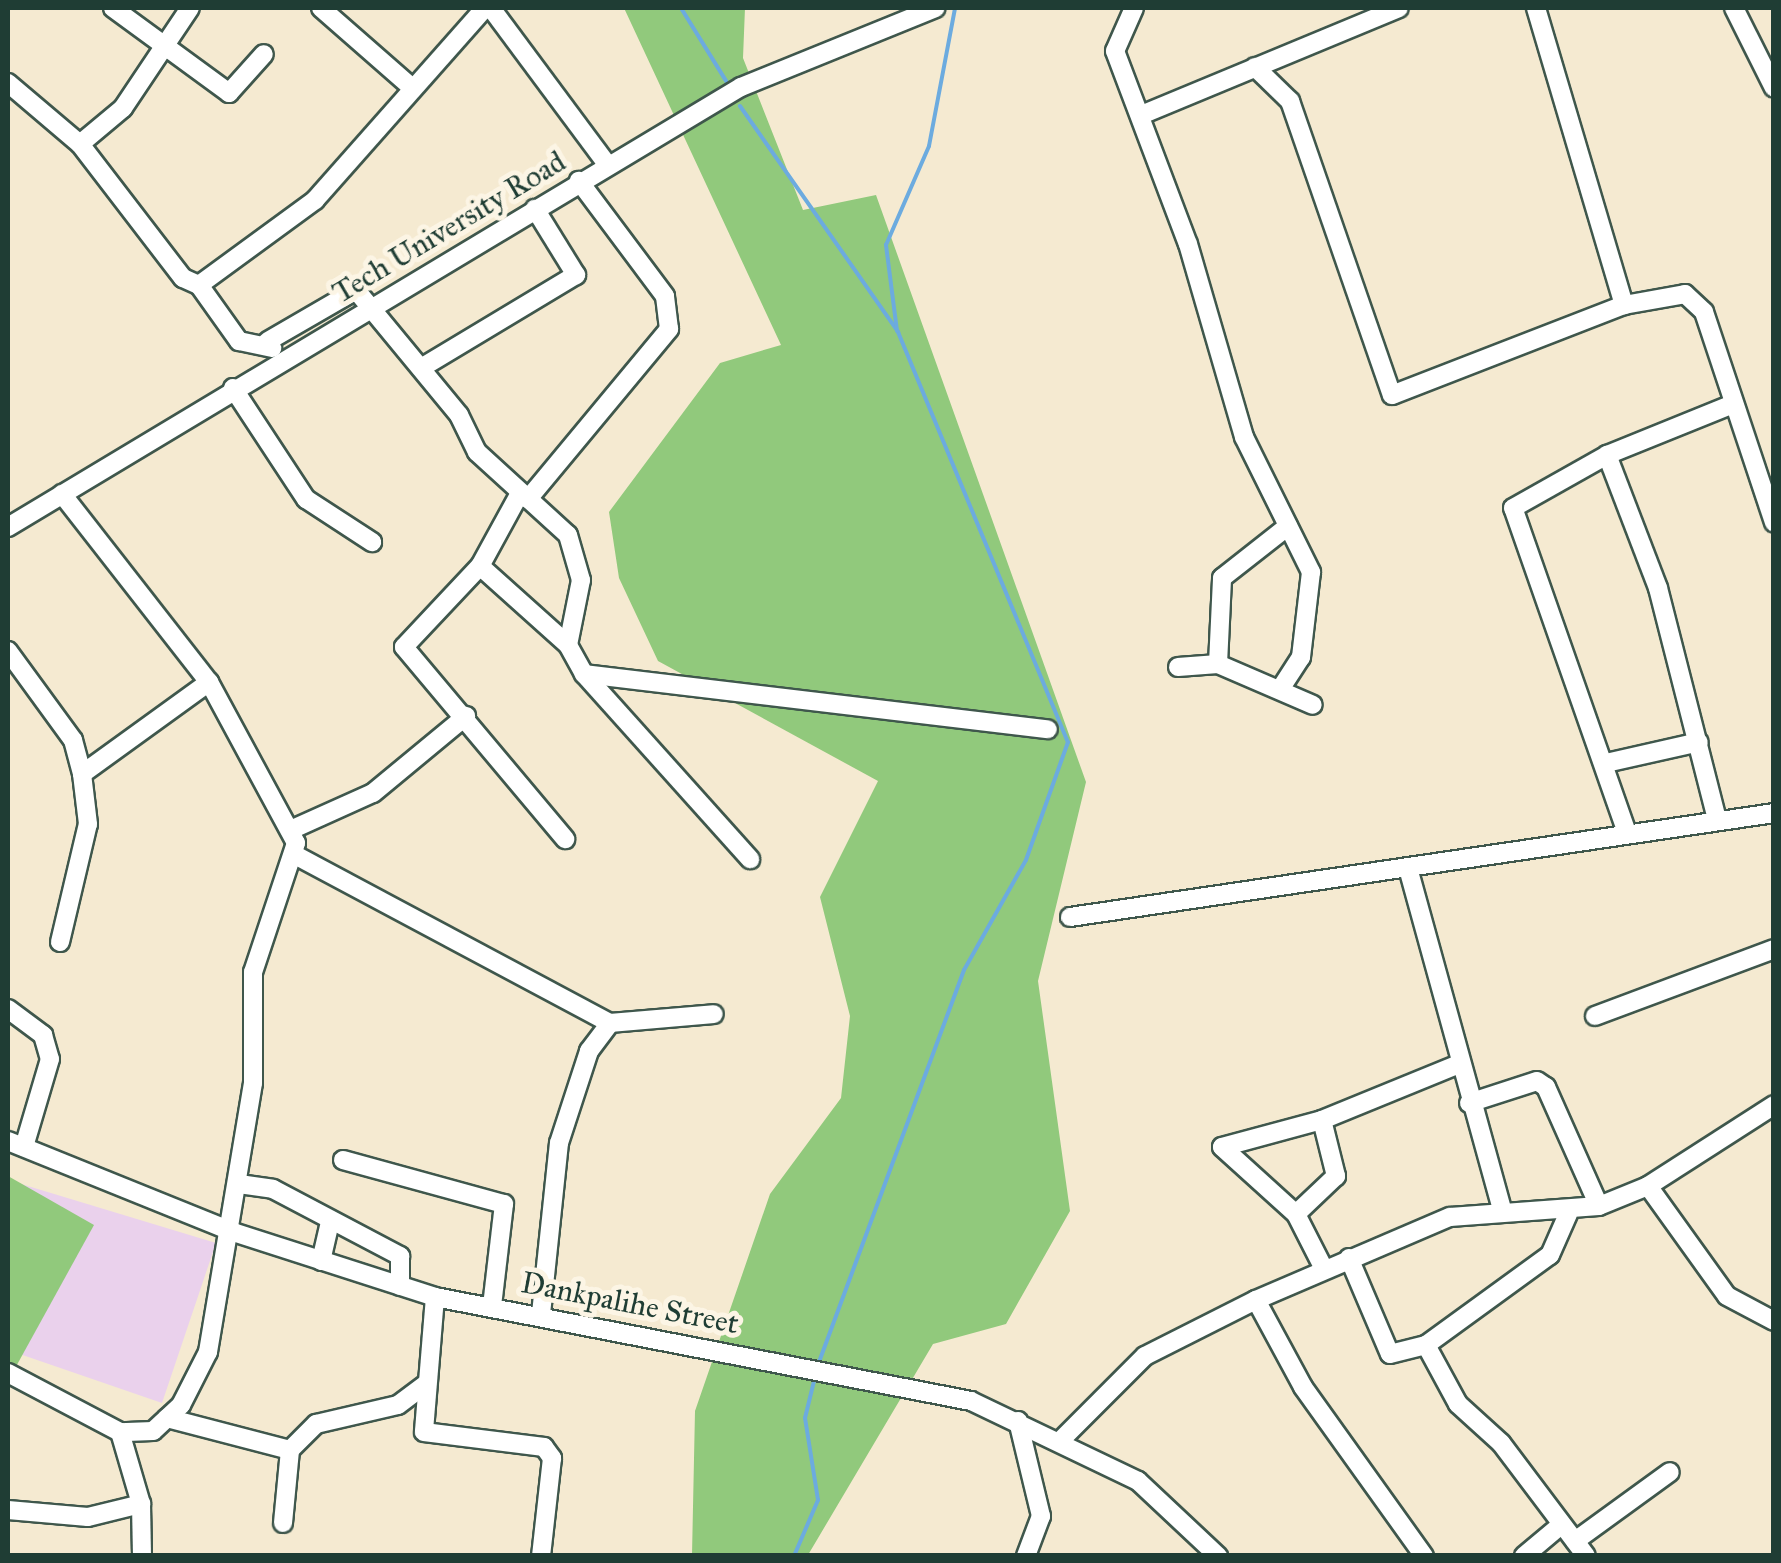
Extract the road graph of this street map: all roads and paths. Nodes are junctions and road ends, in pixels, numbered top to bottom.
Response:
1 (113, 8) edge
2 (190, 8) edge
3 (322, 8) edge
4 (488, 8) edge
5 (936, 8) edge
6 (1134, 8) edge
7 (1399, 8) edge
8 (1536, 8) edge
9 (1734, 8) edge
10 (161, 48) junction
11 (264, 54) dead end
12 (1255, 68) junction
13 (8, 83) edge
14 (410, 86) junction
15 (1774, 88) edge
16 (1141, 114) junction
17 (80, 144) junction
18 (606, 164) junction
19 (579, 182) junction
20 (535, 209) junction
21 (199, 285) junction
22 (1624, 305) junction
23 (370, 308) junction
24 (268, 342) junction
25 (281, 360) junction
26 (421, 368) junction
27 (233, 388) junction
28 (1728, 406) junction
29 (1608, 456) junction
30 (62, 494) junction
31 (524, 496) junction
32 (1774, 523) edge
33 (1288, 526) junction
34 (8, 527) edge
35 (372, 542) dead end
36 (480, 566) junction
37 (568, 645) junction
38 (8, 651) edge
39 (1218, 664) junction
40 (1178, 667) dead end
41 (584, 674) junction
42 (209, 682) junction
43 (1281, 688) junction
44 (1313, 705) dead end
45 (466, 716) junction
46 (1048, 729) dead end
47 (1698, 742) junction
48 (1606, 763) junction
49 (82, 774) junction
50 (1774, 813) edge
51 (1717, 819) junction
52 (295, 828) junction
53 (1626, 830) junction
54 (565, 839) dead end
55 (295, 855) junction
56 (750, 859) dead end
57 (1408, 868) junction
58 (1070, 917) dead end
59 (60, 942) dead end
60 (1774, 950) edge
61 (8, 1009) edge
62 (714, 1014) dead end
63 (1594, 1016) dead end
64 (610, 1023) junction
65 (1457, 1065) junction
66 (1469, 1103) junction
67 (1773, 1105) edge
68 (1322, 1120) junction
69 (16, 1144) edge
70 (343, 1160) dead end
71 (239, 1184) junction
72 (1648, 1186) junction
73 (1599, 1206) junction
74 (1502, 1210) junction
75 (1296, 1214) junction
76 (1568, 1214) junction
77 (330, 1223) junction
78 (233, 1232) junction
79 (1349, 1258) junction
80 (320, 1261) junction
81 (1324, 1269) junction
82 (400, 1286) junction
83 (435, 1297) junction
84 (1256, 1300) junction
85 (492, 1306) junction
86 (541, 1314) junction
87 (1774, 1320) edge
88 (1426, 1345) junction
89 (8, 1373) edge
90 (427, 1383) junction
91 (167, 1418) junction
92 (1018, 1421) junction
93 (120, 1432) junction
94 (1063, 1438) junction
95 (290, 1450) junction
96 (1670, 1472) dead end
97 (141, 1504) junction
98 (8, 1510) edge
99 (283, 1523) dead end
100 (1561, 1525) junction
101 (1580, 1548) edge
102 (142, 1556) edge
103 (541, 1556) edge
104 (1026, 1556) edge
105 (1218, 1556) edge
106 (1424, 1556) edge
107 (1524, 1556) edge

1 - 10 street
2 - 10 street
3 - 14 street
4 - 14 street
4 - 18 street
5 - 18 street, Tech University Road
6 - 16 street
7 - 12 street
8 - 22 street
9 - 15 street
10 - 11 street
10 - 17 street
12 - 16 street
12 - 22 street
13 - 17 street
14 - 21 street
16 - 33 street
17 - 21 street
18 - 19 street, Tech University Road
19 - 20 street, Tech University Road
19 - 31 street
20 - 23 street, Tech University Road
20 - 26 street
21 - 24 street
22 - 28 street
23 - 24 street
23 - 25 street, Tech University Road
23 - 26 street
24 - 25 street
25 - 27 street, Tech University Road
26 - 31 street
27 - 30 street, Tech University Road
27 - 35 street
28 - 29 street
28 - 32 street
29 - 47 street
29 - 48 street
30 - 34 street, Tech University Road
30 - 42 street
31 - 36 street
31 - 37 street
33 - 39 street
33 - 43 street
36 - 37 street
36 - 45 street
37 - 41 street
38 - 49 street
39 - 40 street
39 - 43 street
41 - 46 street
41 - 56 street
42 - 49 street
42 - 52 street
43 - 44 street
45 - 52 street
45 - 54 street
47 - 48 street
47 - 51 street
48 - 53 street
49 - 59 street
50 - 51 street
51 - 53 street
52 - 55 street
53 - 57 street
55 - 64 street
55 - 71 street
57 - 58 street
57 - 65 street
60 - 63 street
61 - 69 street
62 - 64 street
64 - 86 street
65 - 66 street
65 - 68 street
66 - 73 street
66 - 74 street
67 - 72 street
68 - 75 street
68 - 75 street
69 - 78 street, Dankpalihe Street
70 - 85 street
71 - 77 street
71 - 78 street
72 - 73 street
72 - 87 street
73 - 76 street
74 - 76 street
74 - 79 street
75 - 81 street
76 - 88 street
77 - 80 street
77 - 82 street
78 - 80 street, Dankpalihe Street
78 - 91 street
79 - 81 street
79 - 88 street
80 - 82 street, Dankpalihe Street
81 - 84 street
82 - 83 street, Dankpalihe Street
83 - 85 street, Dankpalihe Street
83 - 90 street
84 - 94 street
84 - 106 street
85 - 86 street, Dankpalihe Street
86 - 92 street, Dankpalihe Street
88 - 100 street
89 - 93 street
90 - 95 street
90 - 103 street
91 - 93 street
91 - 95 street
92 - 94 street, Dankpalihe Street
92 - 104 street
93 - 97 street
94 - 105 street, Dankpalihe Street
95 - 99 street
96 - 101 street
97 - 98 street
97 - 102 street
100 - 101 street
100 - 107 street

